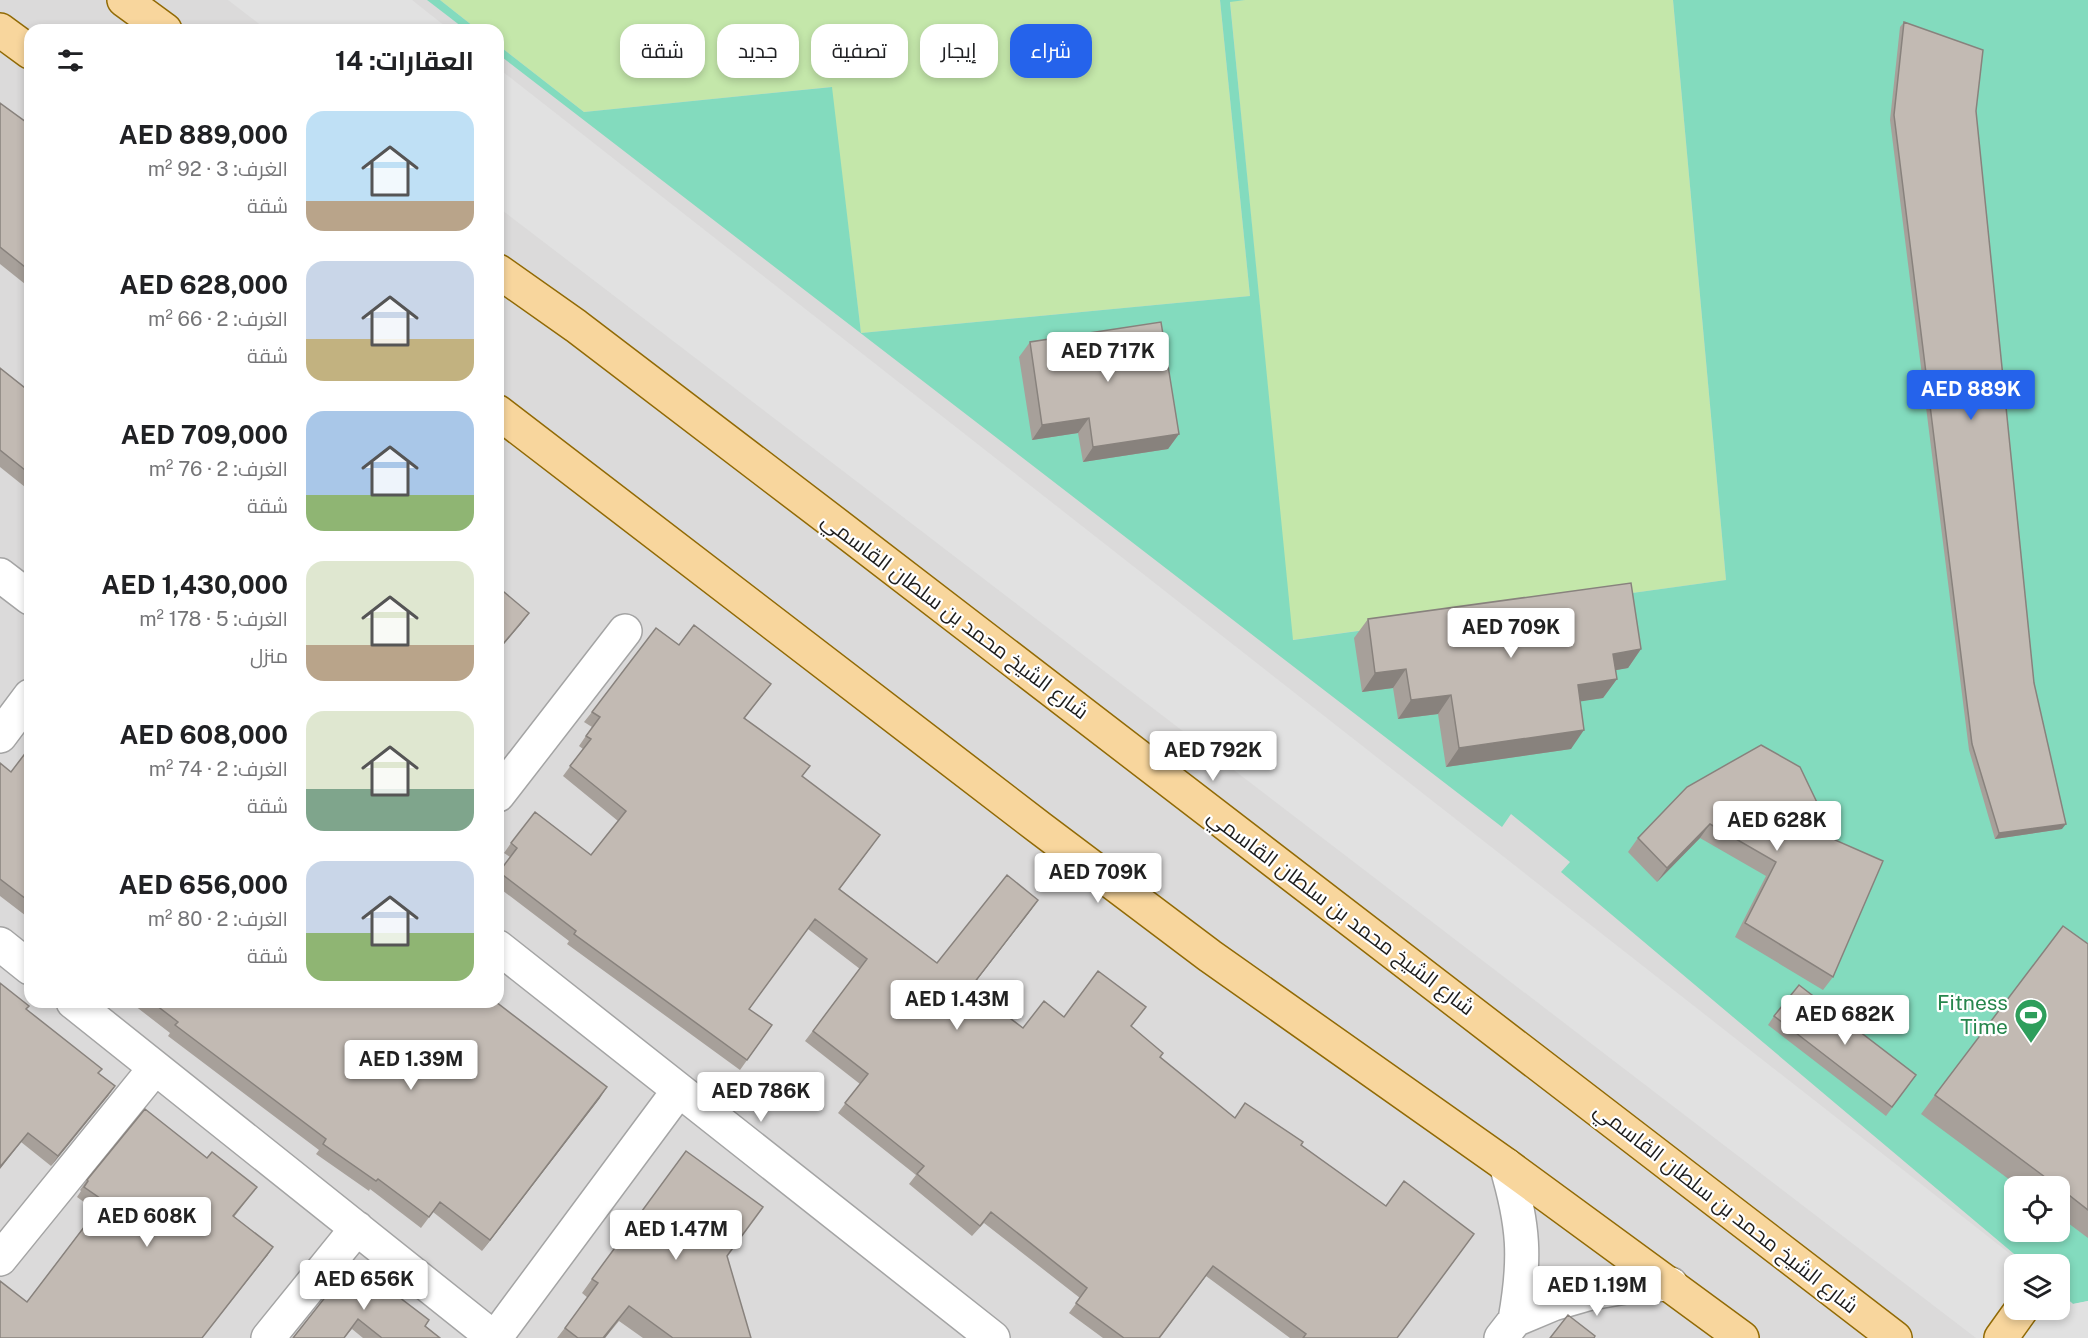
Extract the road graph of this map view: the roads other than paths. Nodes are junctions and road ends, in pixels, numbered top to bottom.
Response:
1 (124, 0) edge
2 (157, 24) edge
3 (0, 30) edge
4 (24, 48) edge
5 (0, 52) edge
6 (24, 52) edge
7 (504, 275) edge
8 (504, 417) edge
9 (0, 575) edge
10 (24, 593) edge
11 (625, 631) dead end
12 (24, 704) edge
13 (0, 736) edge
14 (504, 787) edge
15 (0, 944) edge
16 (504, 952) edge
17 (24, 963) edge
18 (80, 1008) edge
19 (155, 1068) junction
20 (679, 1090) junction
21 (1506, 1165) junction
22 (357, 1228) junction
23 (0, 1258) edge
24 (1671, 1284) junction
25 (2014, 1320) edge
26 (1508, 1329) edge
27 (268, 1338) edge
28 (494, 1338) edge
29 (993, 1338) edge
30 (1742, 1338) edge
31 (1895, 1338) edge
32 (2001, 1338) edge

1 - 2 main road
3 - 4 main road
5 - 6 street
7 - 31 main road, شارع الشيخ محمد بن سلطان القاسمي
8 - 21 main road
9 - 10 street
11 - 14 street
12 - 13 street
15 - 17 street
16 - 20 street
18 - 19 street
19 - 22 street
19 - 23 street
20 - 28 street
20 - 29 street
21 - 24 main road
21 - 26 street
22 - 27 street
22 - 28 street
24 - 26 street
24 - 30 main road
25 - 32 main road

